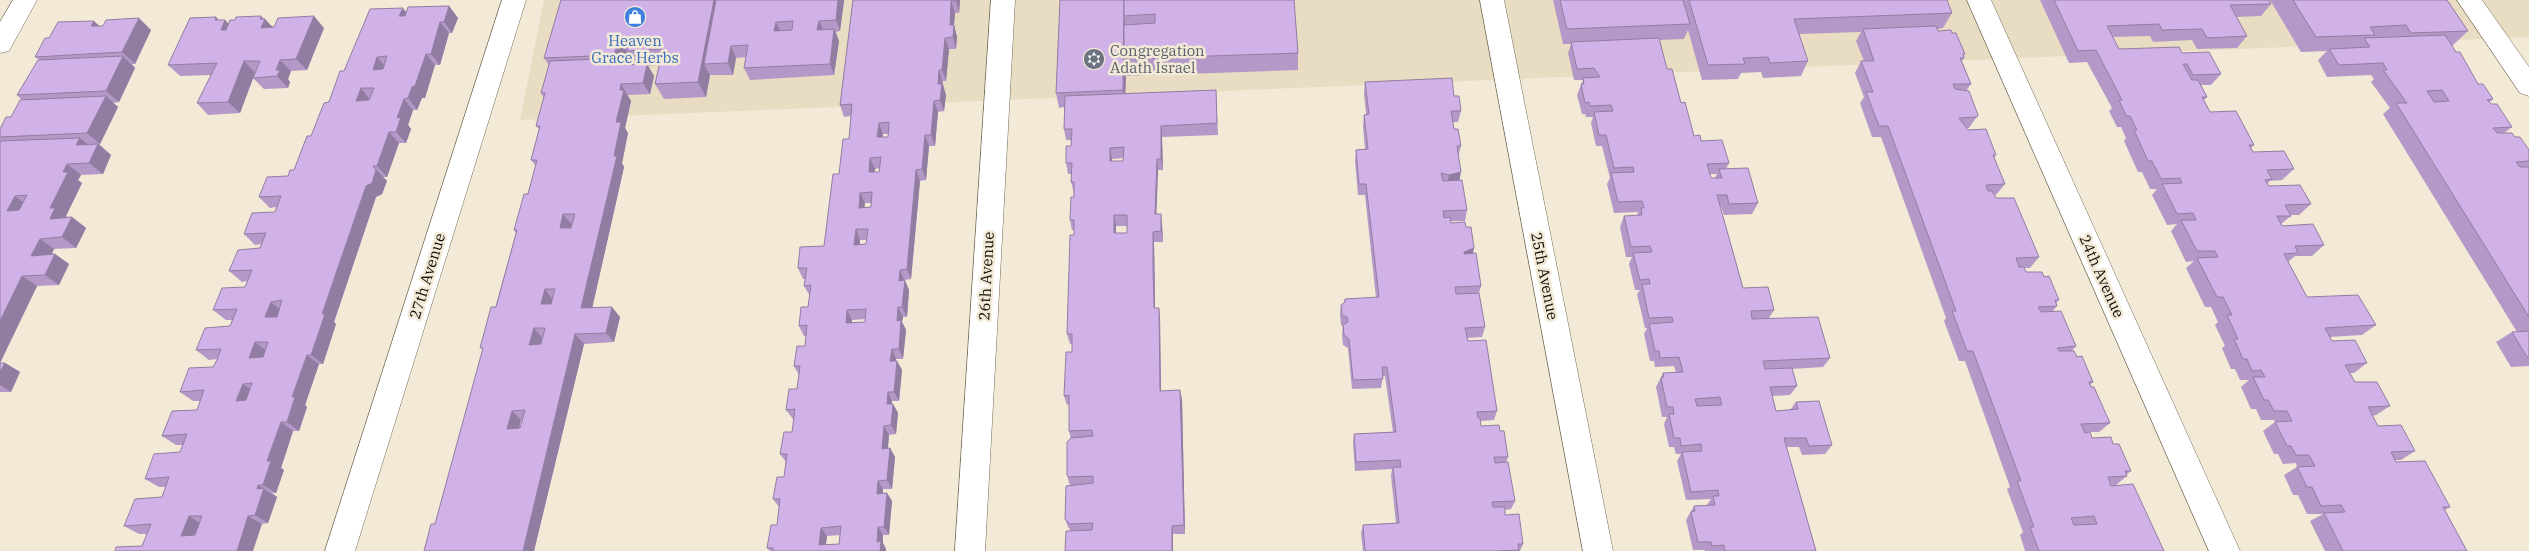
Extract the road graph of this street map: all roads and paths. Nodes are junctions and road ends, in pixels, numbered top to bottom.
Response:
1 (25, 0) edge
2 (514, 0) edge
3 (1003, 0) edge
4 (1492, 0) edge
5 (1979, 0) edge
6 (2469, 0) edge
7 (0, 44) edge
8 (2529, 86) edge
9 (340, 551) edge
10 (970, 551) edge
11 (1598, 551) edge
12 (2225, 551) edge

1 - 7 street
2 - 9 street, 27th Avenue
3 - 10 street, 26th Avenue
4 - 11 street, 25th Avenue
5 - 12 street, 24th Avenue
6 - 8 street

